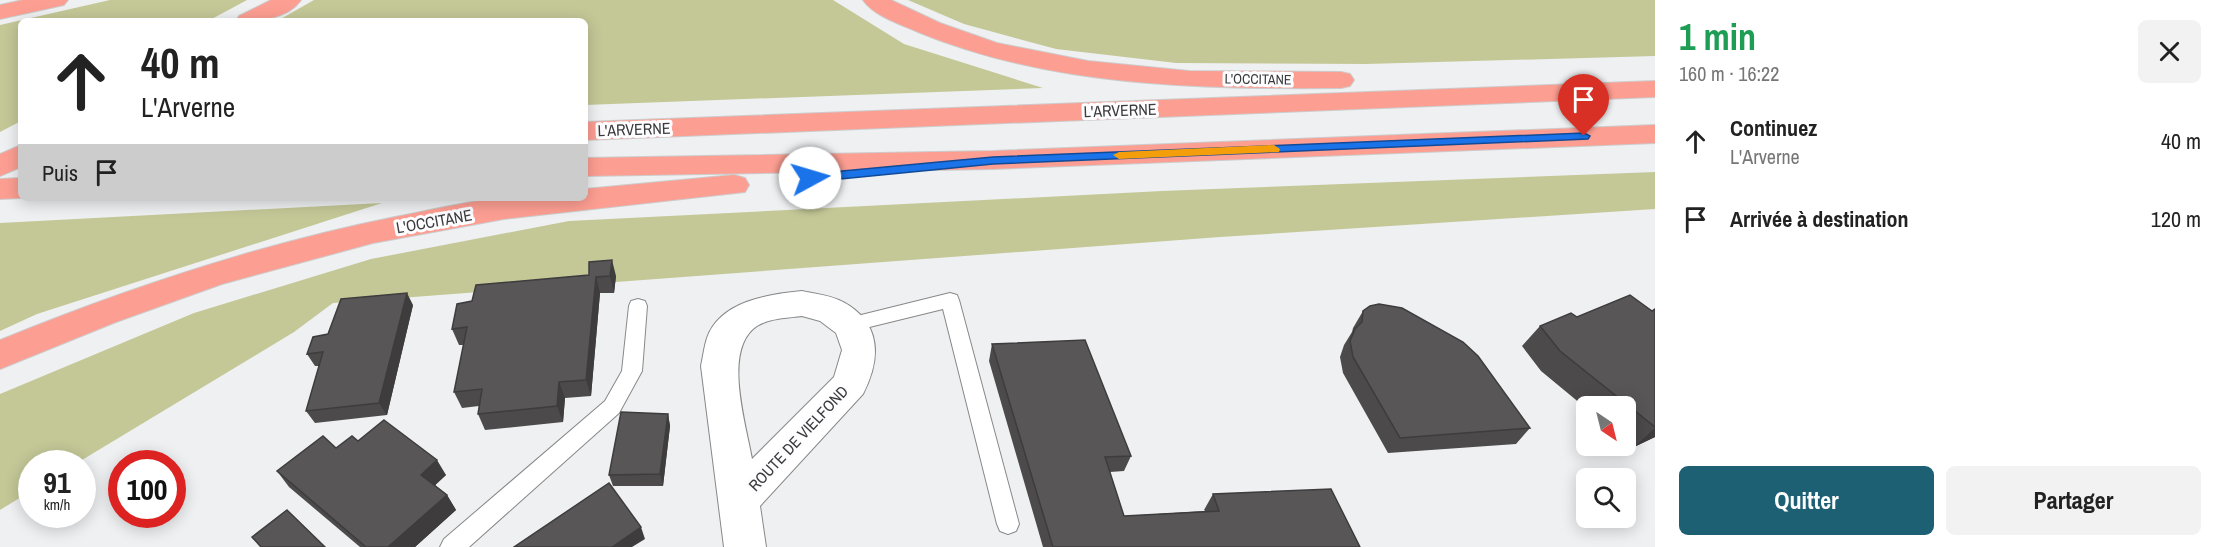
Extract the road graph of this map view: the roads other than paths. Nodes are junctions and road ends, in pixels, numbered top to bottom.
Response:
1 (56, 0) edge
2 (289, 0) edge
3 (875, 0) edge
4 (0, 12) edge
5 (254, 18) edge
6 (1655, 73) edge
7 (1655, 89) edge
8 (588, 131) edge
9 (1655, 134) edge
10 (0, 154) edge
11 (18, 154) edge
12 (18, 156) edge
13 (993, 160) junction
14 (0, 167) edge
15 (588, 167) edge
16 (18, 188) edge
17 (0, 189) edge
18 (588, 198) edge
19 (565, 201) edge
20 (638, 306) dead end
21 (849, 325) junction
22 (0, 356) edge
23 (739, 500) junction
24 (1008, 524) dead end
25 (452, 547) edge
26 (745, 547) edge

1 - 4 highway
2 - 5 highway
3 - 6 highway, L'OCCITANE
7 - 8 highway, L'ARVERNE
9 - 13 highway
10 - 11 highway
12 - 14 highway
13 - 15 highway
13 - 18 highway, L'OCCITANE
16 - 17 highway
19 - 22 highway, L'OCCITANE
20 - 25 lane
21 - 23 street, ROUTE DE VIELFOND
21 - 23 street, ROUTE DE VIELFOND
21 - 24 lane
23 - 26 street, ROUTE DE VIELFOND

